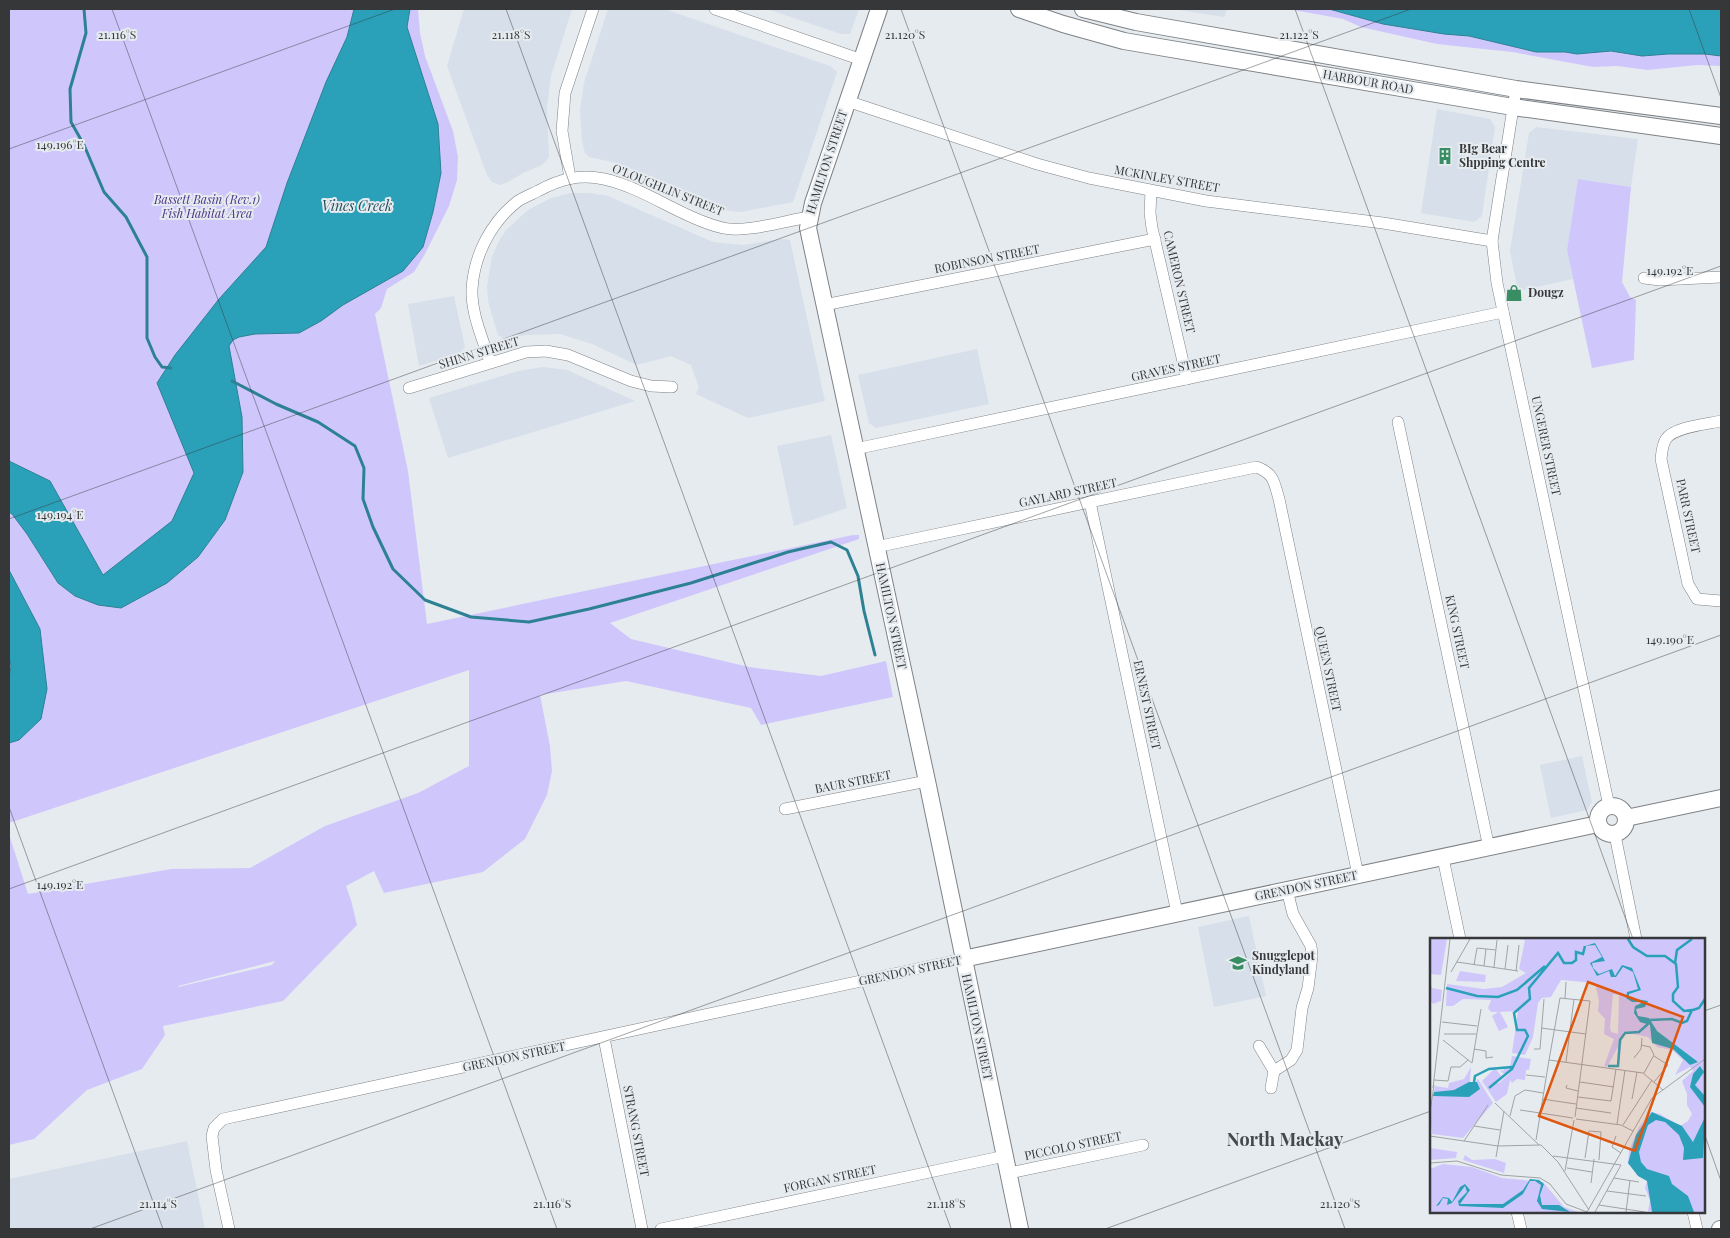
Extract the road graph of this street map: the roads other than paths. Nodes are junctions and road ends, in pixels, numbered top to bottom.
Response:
1 (593, 9) edge
2 (715, 9) edge
3 (879, 9) edge
4 (1019, 9) edge
5 (1083, 9) edge
6 (862, 60) junction
7 (1516, 89) junction
8 (847, 101) junction
9 (1513, 107) junction
10 (1721, 116) edge
11 (1721, 136) edge
12 (570, 178) junction
13 (1151, 191) junction
14 (809, 217) junction
15 (1155, 239) junction
16 (1492, 241) junction
17 (1721, 277) edge
18 (1644, 278) dead end
19 (824, 305) junction
20 (1503, 312) junction
21 (490, 362) junction
22 (1188, 379) junction
23 (672, 387) dead end
24 (409, 388) dead end
25 (1721, 421) edge
26 (1398, 422) dead end
27 (855, 449) junction
28 (1266, 470) joint
29 (1090, 502) junction
30 (876, 548) junction
31 (1721, 601) edge
32 (927, 781) junction
33 (1721, 798) edge
34 (1609, 806) junction
35 (785, 809) dead end
36 (1626, 818) junction
37 (1598, 824) junction
38 (1614, 835) junction
39 (1489, 848) junction
40 (1443, 858) junction
41 (1358, 875) junction
42 (1287, 890) junction
43 (1177, 913) junction
44 (1460, 938) edge
45 (1636, 938) edge
46 (963, 959) junction
47 (604, 1038) junction
48 (1259, 1046) dead end
49 (1274, 1071) junction
50 (1271, 1088) dead end
51 (1143, 1145) dead end
52 (1005, 1156) junction
53 (1009, 1174) junction
54 (1517, 1213) edge
55 (1694, 1213) edge
56 (229, 1229) edge
57 (642, 1229) edge
58 (661, 1229) edge
59 (1020, 1229) edge
60 (1521, 1229) edge
61 (1697, 1229) edge

1 - 12 street
2 - 6 street
3 - 6 street, HAMILTON STREET
4 - 9 street, HARBOUR ROAD
5 - 7 street, HARBOUR ROAD
6 - 8 street, HAMILTON STREET
7 - 9 street, UNGERER STREET
7 - 10 street, HARBOUR ROAD
8 - 13 street, MCKINLEY STREET
8 - 14 street, HAMILTON STREET
9 - 11 street, HARBOUR ROAD
9 - 16 street, UNGERER STREET
12 - 14 street, O'LOUGHLIN STREET
12 - 21 street, O'LOUGHLIN STREET
13 - 15 street, CAMERON STREET
13 - 16 street, MCKINLEY STREET
14 - 19 street, HAMILTON STREET
15 - 19 street, ROBINSON STREET
15 - 22 street, CAMERON STREET
16 - 20 street, UNGERER STREET
17 - 18 street
19 - 27 street, HAMILTON STREET
20 - 22 street, GRAVES STREET
20 - 34 street, UNGERER STREET
21 - 23 street, SHINN STREET
21 - 24 street, SHINN STREET
22 - 27 street, GRAVES STREET
25 - 31 street, PARR STREET
26 - 39 street, KING STREET
27 - 30 street, HAMILTON STREET
28 - 29 street, GAYLARD STREET
28 - 41 street, QUEEN STREET
29 - 30 street, GAYLARD STREET
29 - 43 street, ERNEST STREET
30 - 32 street, HAMILTON STREET
32 - 35 street, BAUR STREET
32 - 46 street, HAMILTON STREET
33 - 36 street
34 - 36 street
34 - 37 street
36 - 38 street
37 - 38 street
37 - 39 street, GRENDON STREET
38 - 45 street
39 - 40 street, GRENDON STREET
40 - 41 street, GRENDON STREET
40 - 44 street
41 - 42 street, GRENDON STREET
42 - 43 street, GRENDON STREET
42 - 49 street
43 - 46 street, GRENDON STREET
46 - 47 street, GRENDON STREET
46 - 52 street, HAMILTON STREET
47 - 56 street, GRENDON STREET
47 - 57 street, STRANG STREET
48 - 49 street
49 - 50 street
51 - 53 street, PICCOLO STREET
52 - 53 street, HAMILTON STREET
52 - 58 street, FORGAN STREET
53 - 59 street, HAMILTON STREET
54 - 60 street
55 - 61 street

